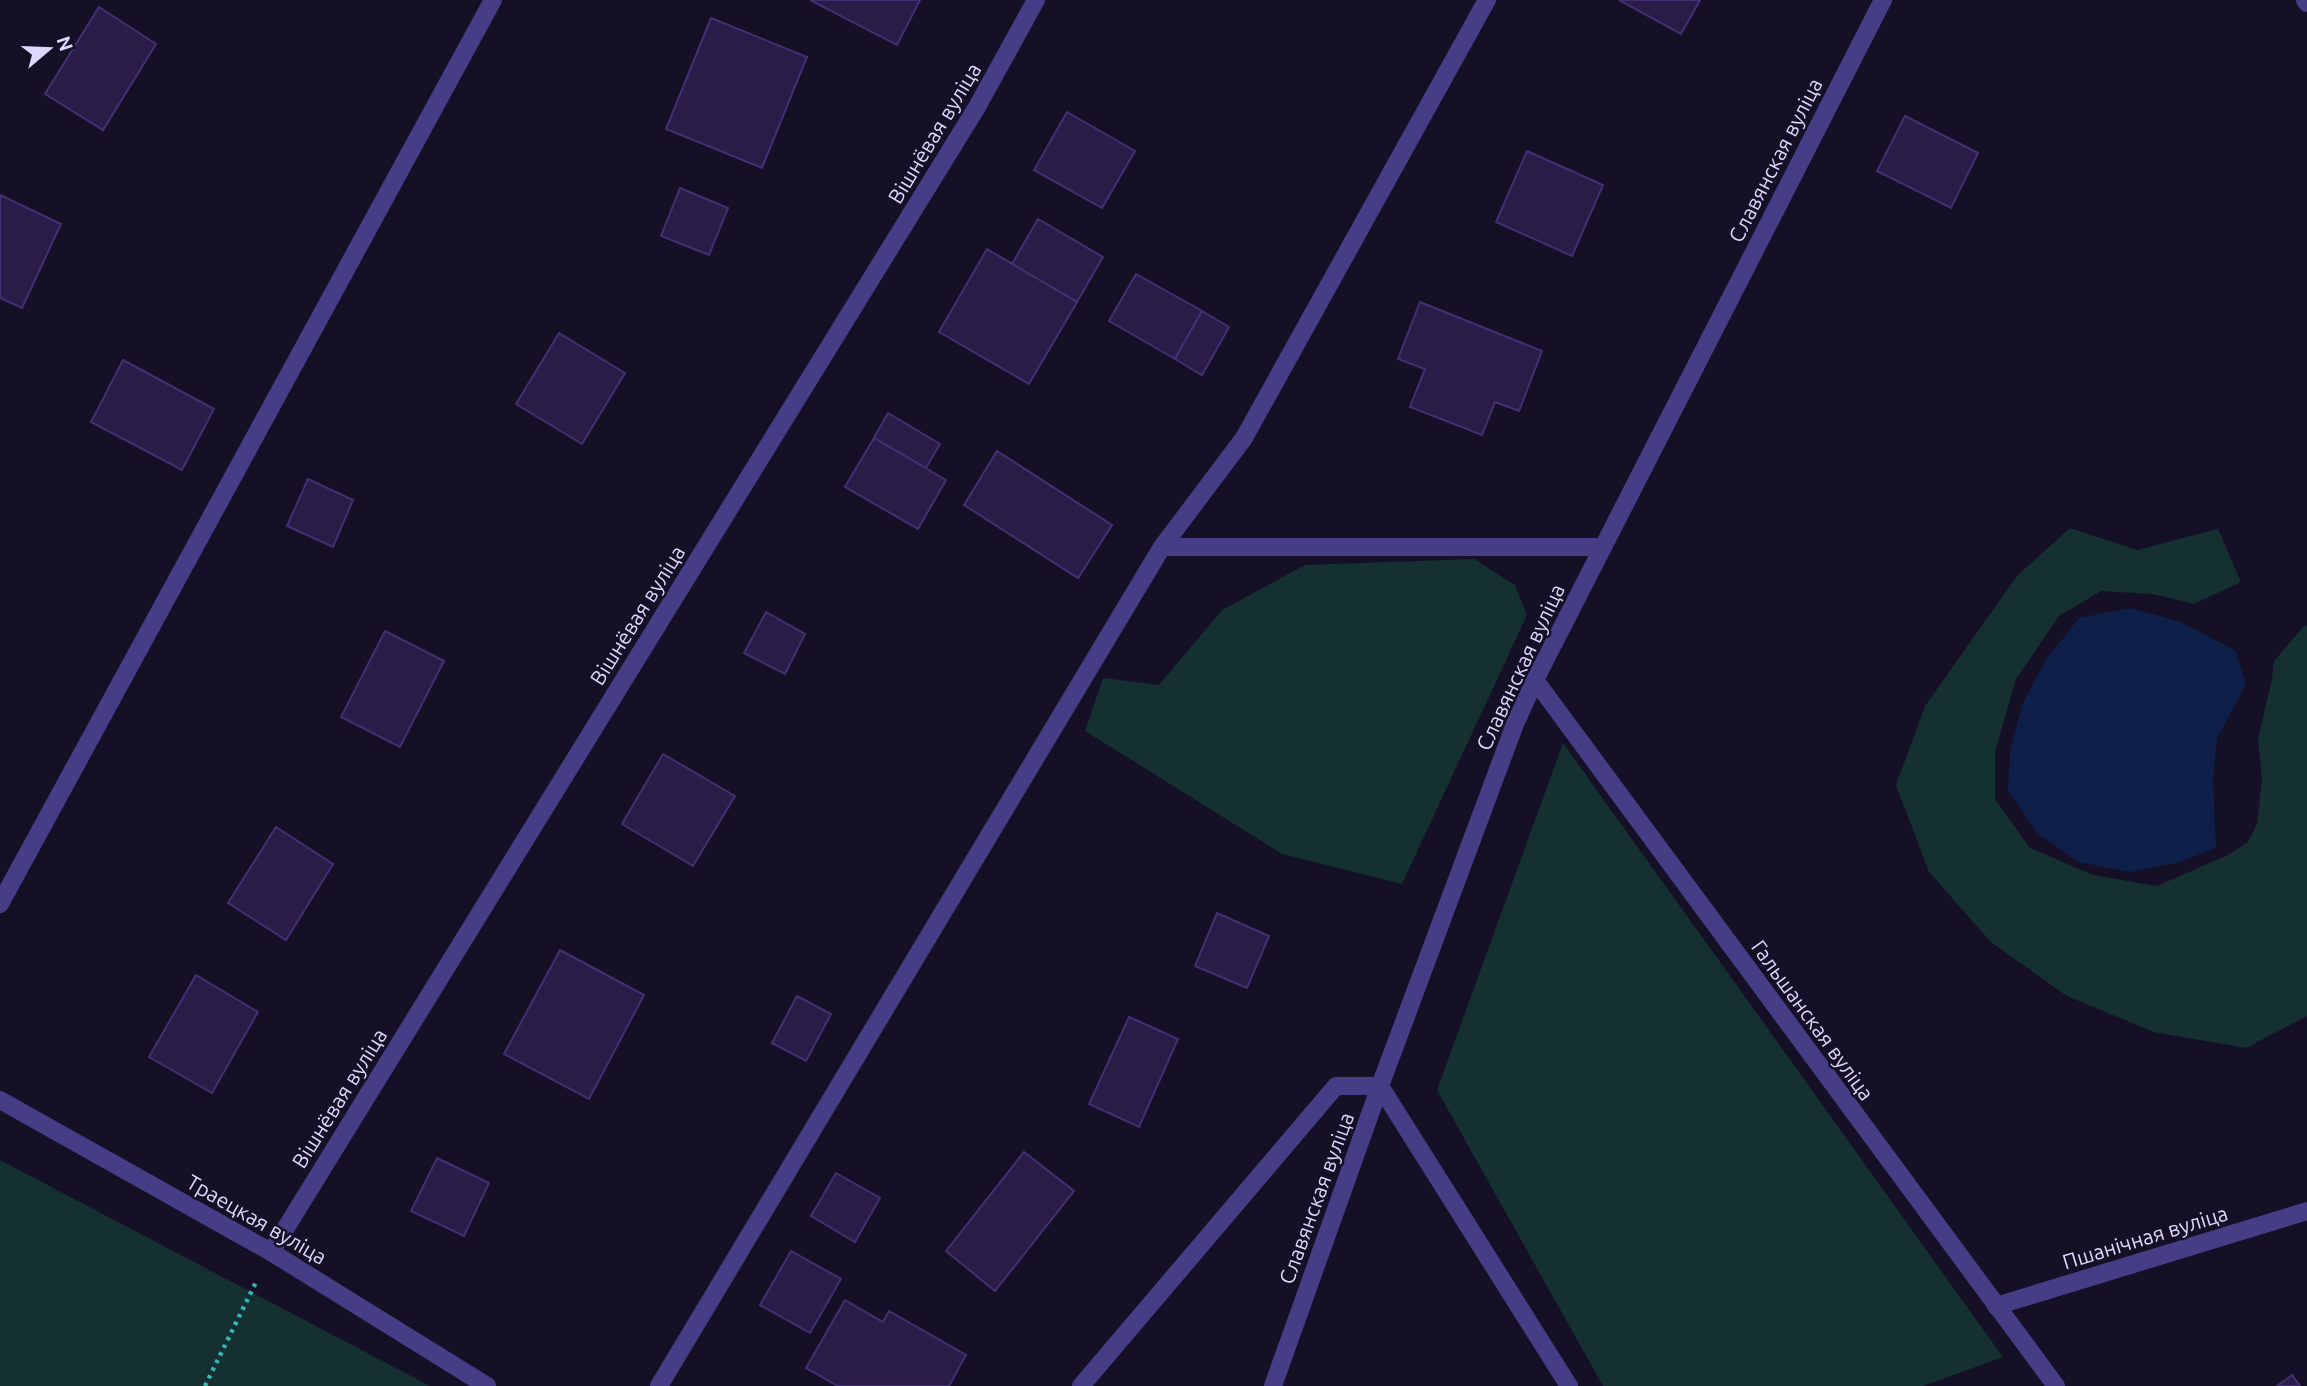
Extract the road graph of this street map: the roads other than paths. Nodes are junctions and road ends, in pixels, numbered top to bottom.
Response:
1 (493, 0) edge
2 (1036, 0) edge
3 (1487, 0) edge
4 (1883, 0) edge
5 (1162, 547) junction
6 (1603, 547) junction
7 (1535, 680) junction
8 (0, 904) edge
9 (1380, 1086) junction
10 (0, 1100) edge
11 (2307, 1211) edge
12 (271, 1252) junction
13 (1996, 1306) junction
14 (487, 1386) edge
15 (659, 1386) edge
16 (1082, 1386) edge
17 (1273, 1386) edge
18 (1569, 1386) edge
19 (2056, 1386) edge

1 - 8 street
2 - 12 street, Вішнёвая вуліца
3 - 5 street
4 - 6 street, Славянская вуліца
5 - 6 street
5 - 15 street
6 - 7 street, Славянская вуліца
7 - 9 street, Славянская вуліца
7 - 13 street, Гальшанская вуліца
9 - 16 street
9 - 17 street, Славянская вуліца
9 - 18 street
10 - 12 street, Траецкая вуліца
11 - 13 street, Пшанічная вуліца
12 - 14 street, Траецкая вуліца
13 - 19 street, Гальшанская вуліца

